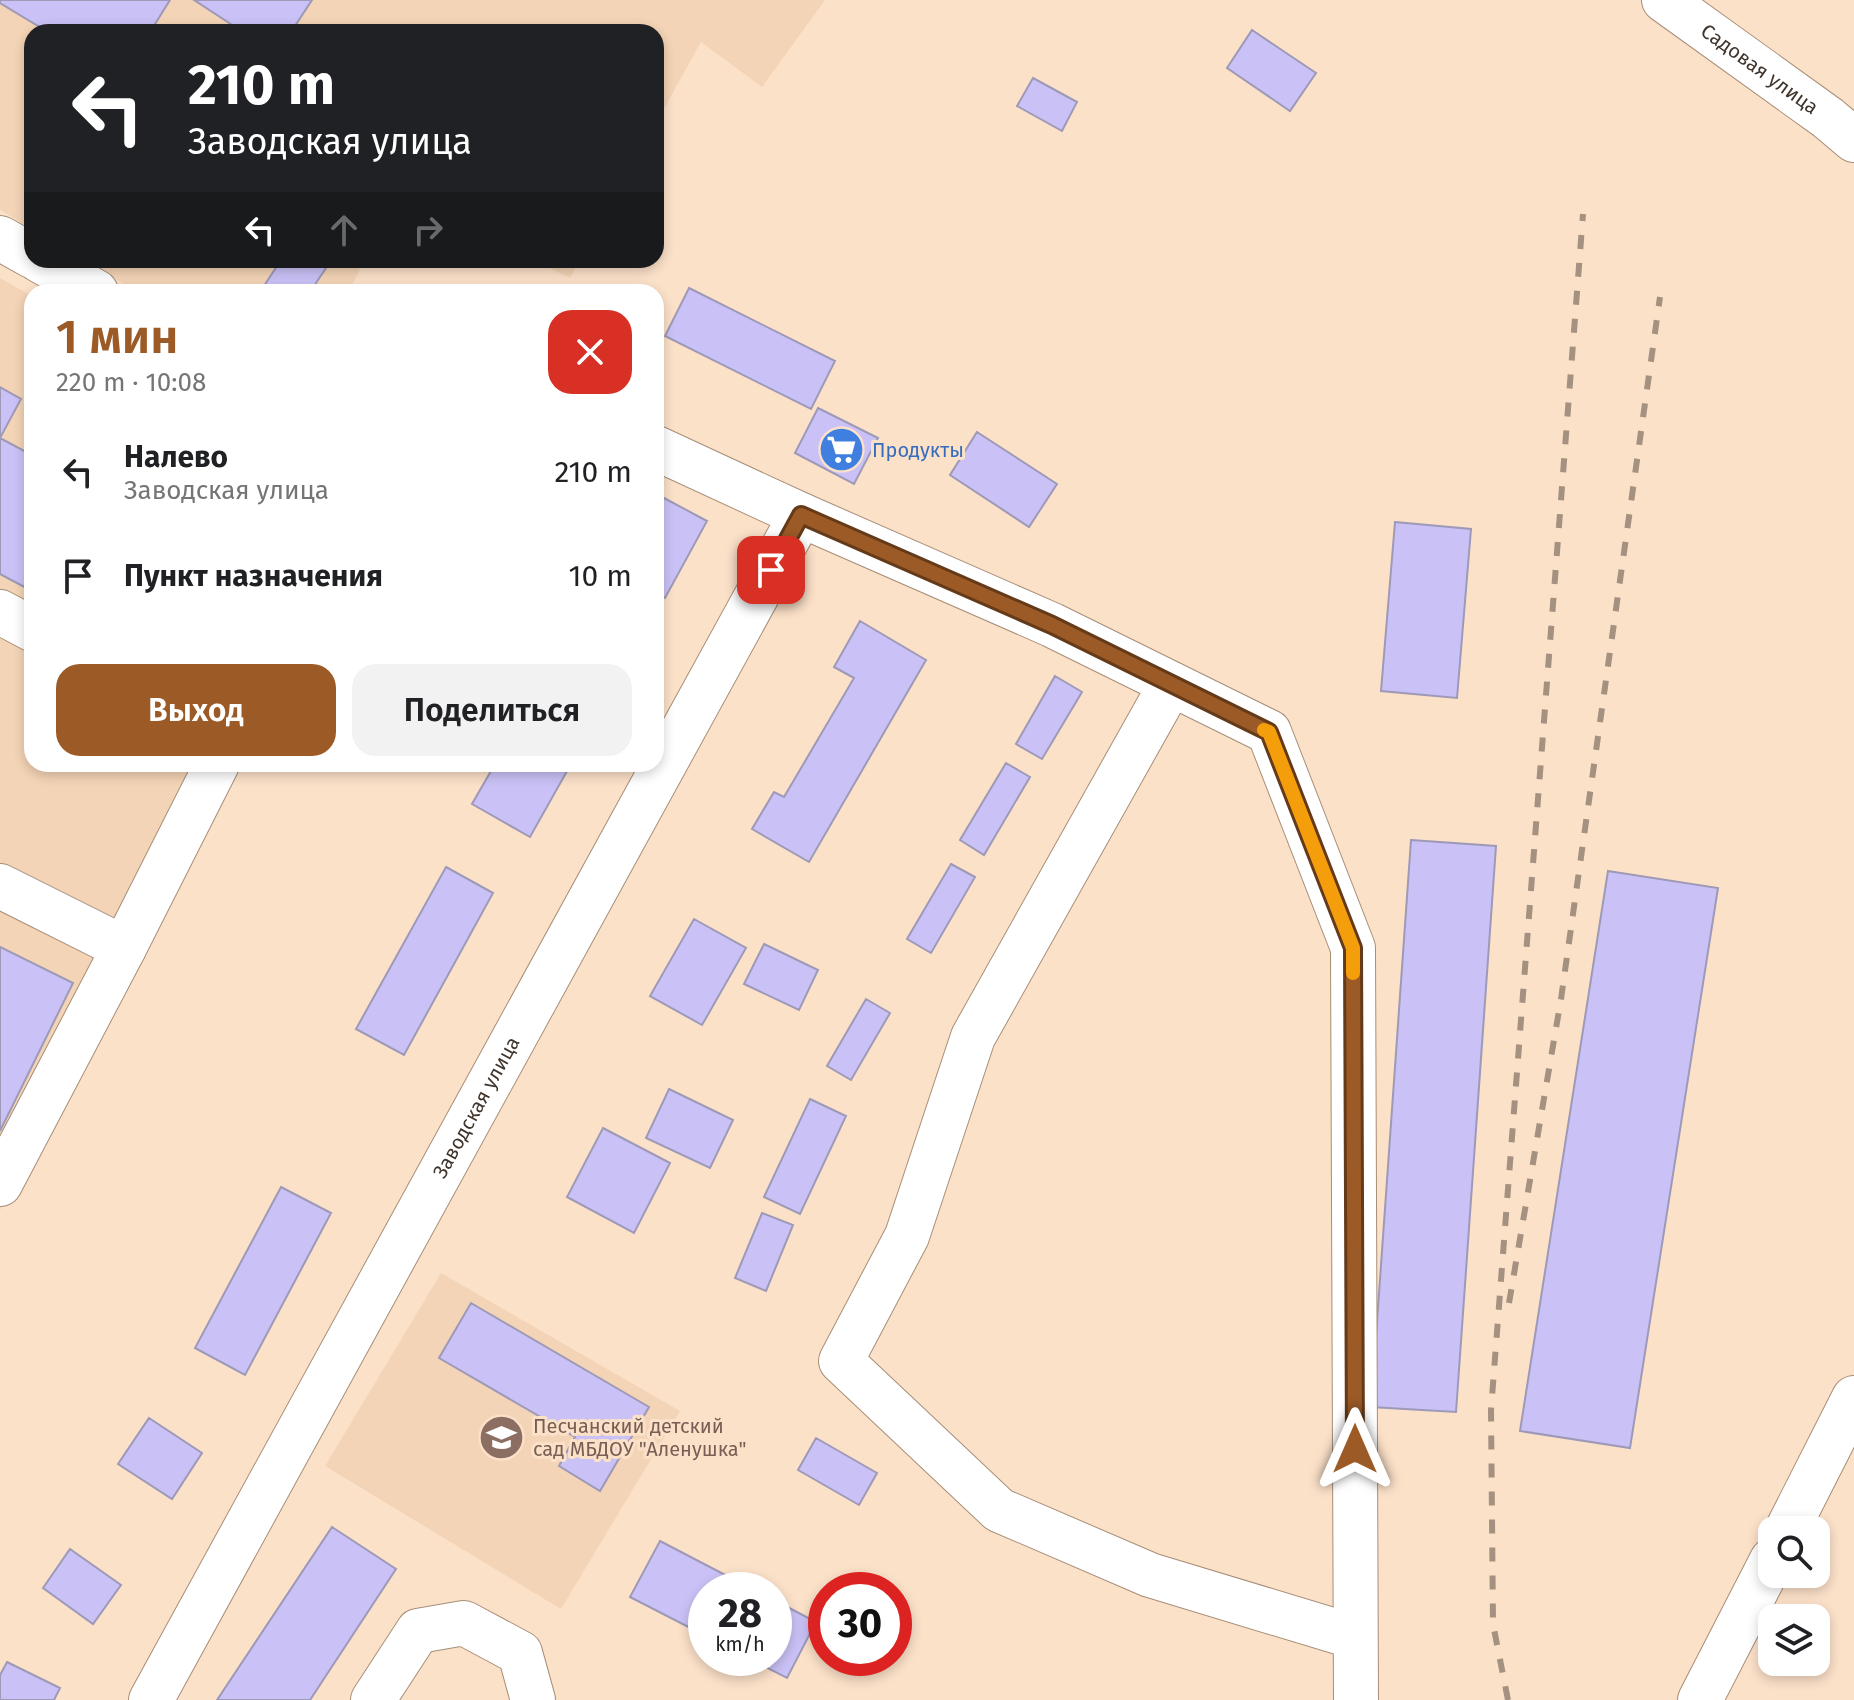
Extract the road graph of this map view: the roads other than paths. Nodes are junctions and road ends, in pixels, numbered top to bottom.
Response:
1 (1664, 0) edge
2 (1854, 140) edge
3 (0, 238) edge
4 (24, 252) edge
5 (53, 268) edge
6 (82, 284) edge
7 (664, 452) edge
8 (801, 515) junction
9 (0, 612) edge
10 (24, 625) edge
11 (1171, 684) junction
12 (664, 765) edge
13 (213, 772) edge
14 (660, 772) edge
15 (0, 886) edge
16 (124, 948) junction
17 (0, 1184) edge
18 (1854, 1398) edge
19 (1794, 1516) edge
20 (1758, 1587) edge
21 (1355, 1637) junction
22 (152, 1699) edge
23 (373, 1700) edge
24 (533, 1700) edge
25 (1356, 1700) edge
26 (1700, 1700) edge

1 - 2 street, Садовая улица
3 - 4 street
5 - 6 street
7 - 8 street
8 - 11 street
8 - 12 street, Заводская улица
9 - 10 street
11 - 21 street
11 - 21 street
13 - 16 street
14 - 22 street, Заводская улица
15 - 16 street
16 - 17 street
18 - 19 street
20 - 26 street
21 - 25 street
23 - 24 street

